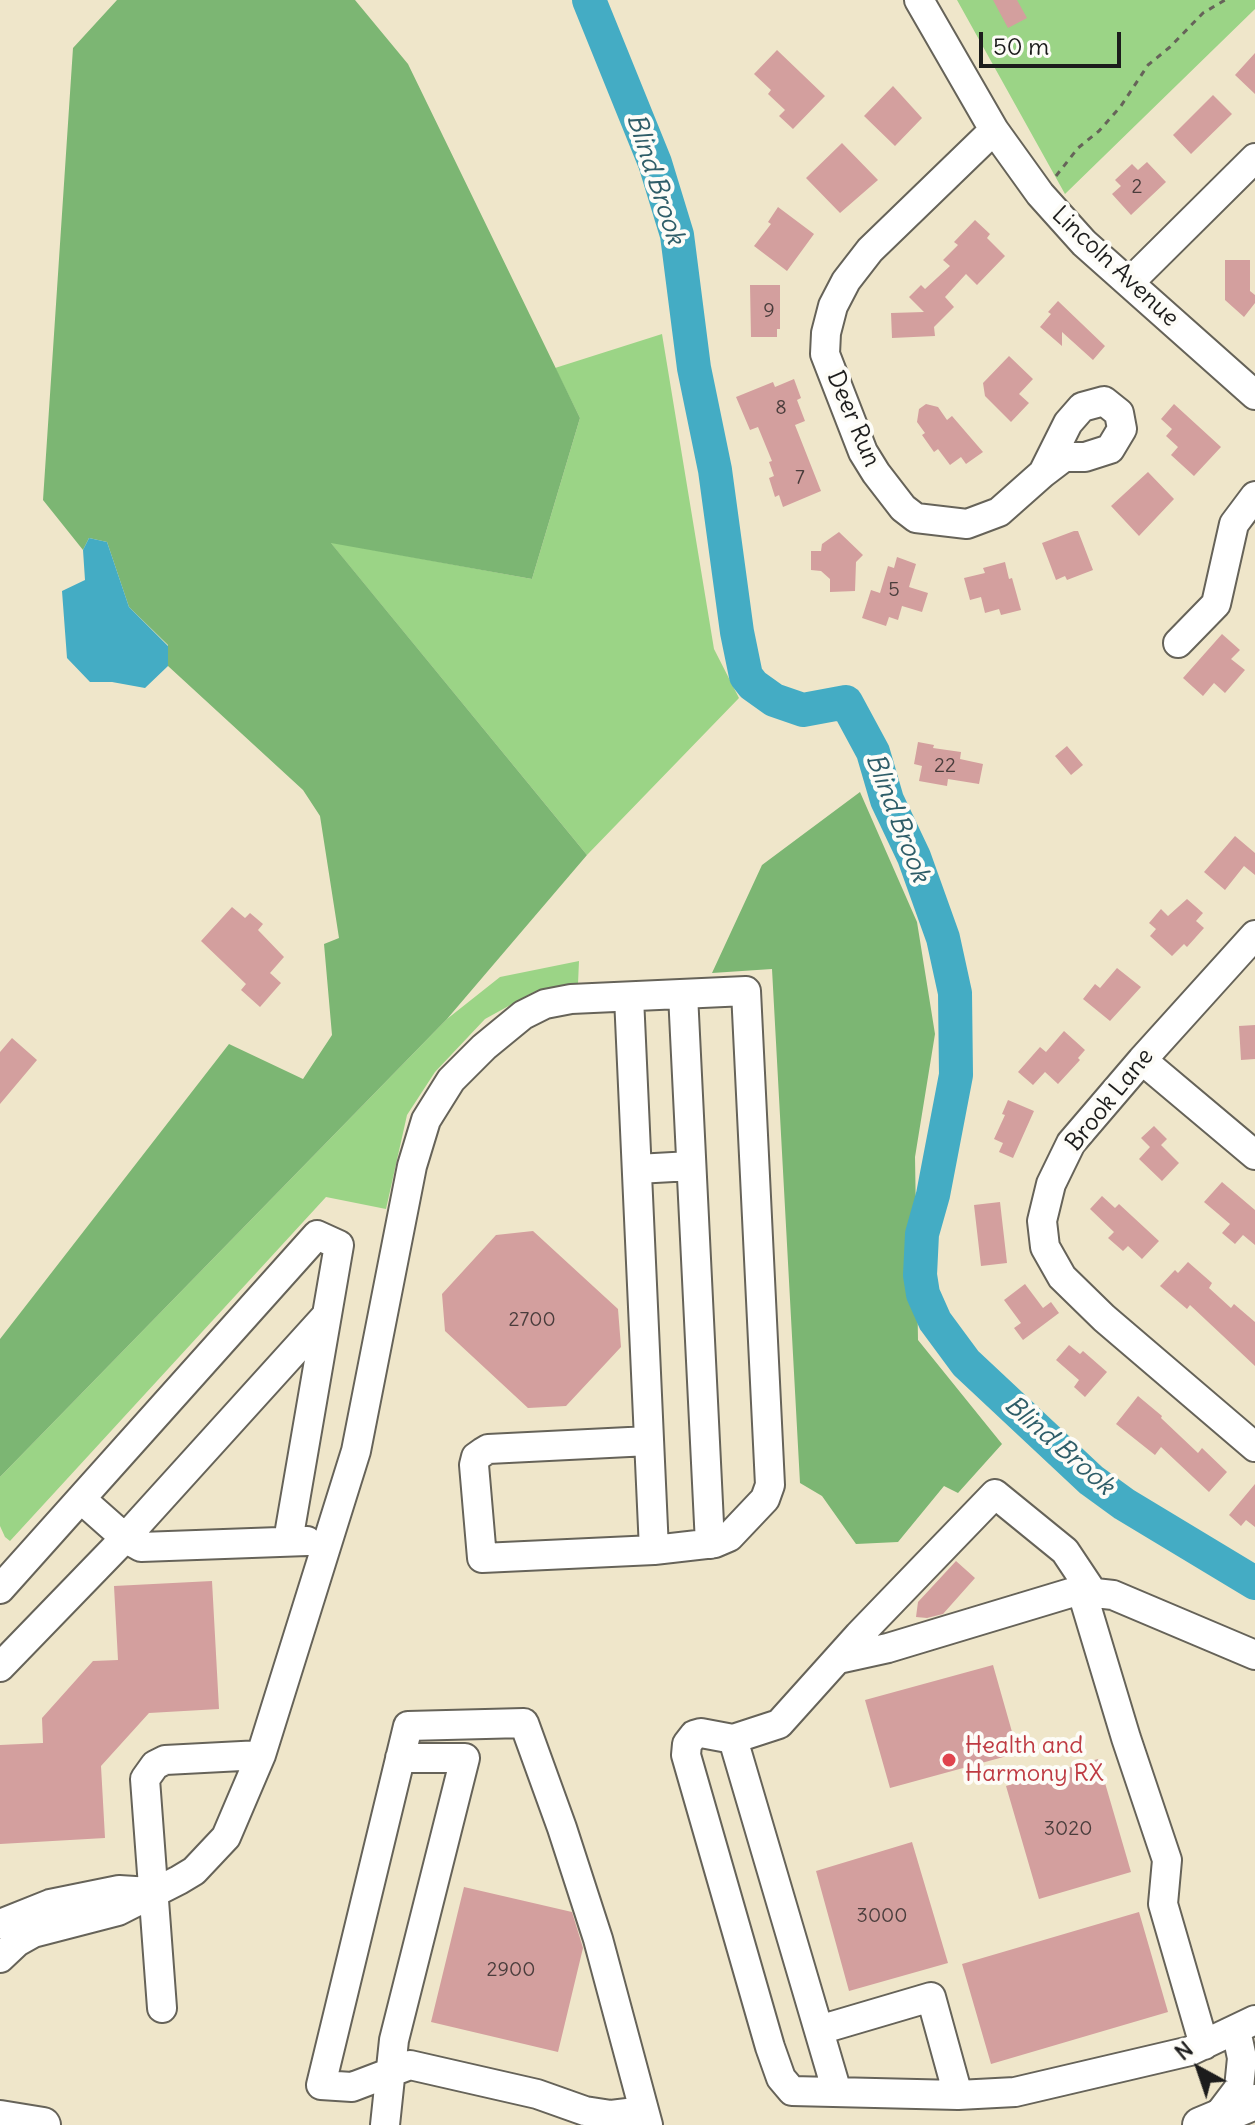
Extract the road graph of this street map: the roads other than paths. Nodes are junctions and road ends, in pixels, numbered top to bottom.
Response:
1 (919, 0) edge
2 (994, 130) junction
3 (1255, 158) edge
4 (1129, 283) junction
5 (1255, 395) edge
6 (1043, 473) dead end
7 (1255, 496) edge
8 (1178, 643) dead end
9 (1255, 935) edge
10 (683, 994) junction
11 (629, 997) junction
12 (1142, 1060) junction
13 (1255, 1155) edge
14 (691, 1166) junction
15 (637, 1169) junction
16 (327, 1314) junction
17 (649, 1441) junction
18 (1255, 1447) edge
19 (81, 1499) junction
20 (125, 1538) junction
21 (329, 1540) junction
22 (288, 1541) junction
23 (710, 1544) junction
24 (654, 1550) junction
25 (0, 1589) edge
26 (1087, 1592) junction
27 (1255, 1655) edge
28 (838, 1659) junction
29 (0, 1667) edge
30 (733, 1739) junction
31 (261, 1755) junction
32 (400, 1758) junction
33 (152, 1892) junction
34 (0, 1924) edge
35 (0, 1958) edge
36 (162, 2008) dead end
37 (819, 2030) junction
38 (1249, 2032) edge
39 (1204, 2045) junction
40 (391, 2071) junction
41 (837, 2092) junction
42 (958, 2095) junction
43 (1255, 2102) edge
44 (646, 2118) edge
45 (1209, 2121) edge
46 (385, 2125) edge

1 - 2 street, Lincoln Avenue
2 - 4 street, Lincoln Avenue
2 - 6 street, Deer Run
3 - 4 street
4 - 5 street, Lincoln Avenue
7 - 8 street
9 - 12 street, Brook Lane
10 - 11 street
10 - 14 street
10 - 23 street
11 - 15 street
11 - 21 street
12 - 13 street
12 - 18 street, Brook Lane
14 - 15 street
14 - 23 street
15 - 17 street
16 - 19 street
16 - 20 street
16 - 22 street
17 - 24 street
17 - 24 street
19 - 20 street
19 - 25 street
20 - 22 street
20 - 29 street
21 - 22 street
21 - 31 street
23 - 24 street
26 - 27 street
26 - 28 street
26 - 28 street
26 - 39 street
28 - 30 street
30 - 37 street
30 - 41 street
31 - 33 street
31 - 33 street
32 - 40 street
32 - 40 street
32 - 44 street
33 - 34 street
33 - 35 street
33 - 36 street
37 - 41 street
37 - 42 street
38 - 39 street
38 - 45 street
39 - 42 street
40 - 44 street
40 - 46 street
41 - 42 street
43 - 45 main road

